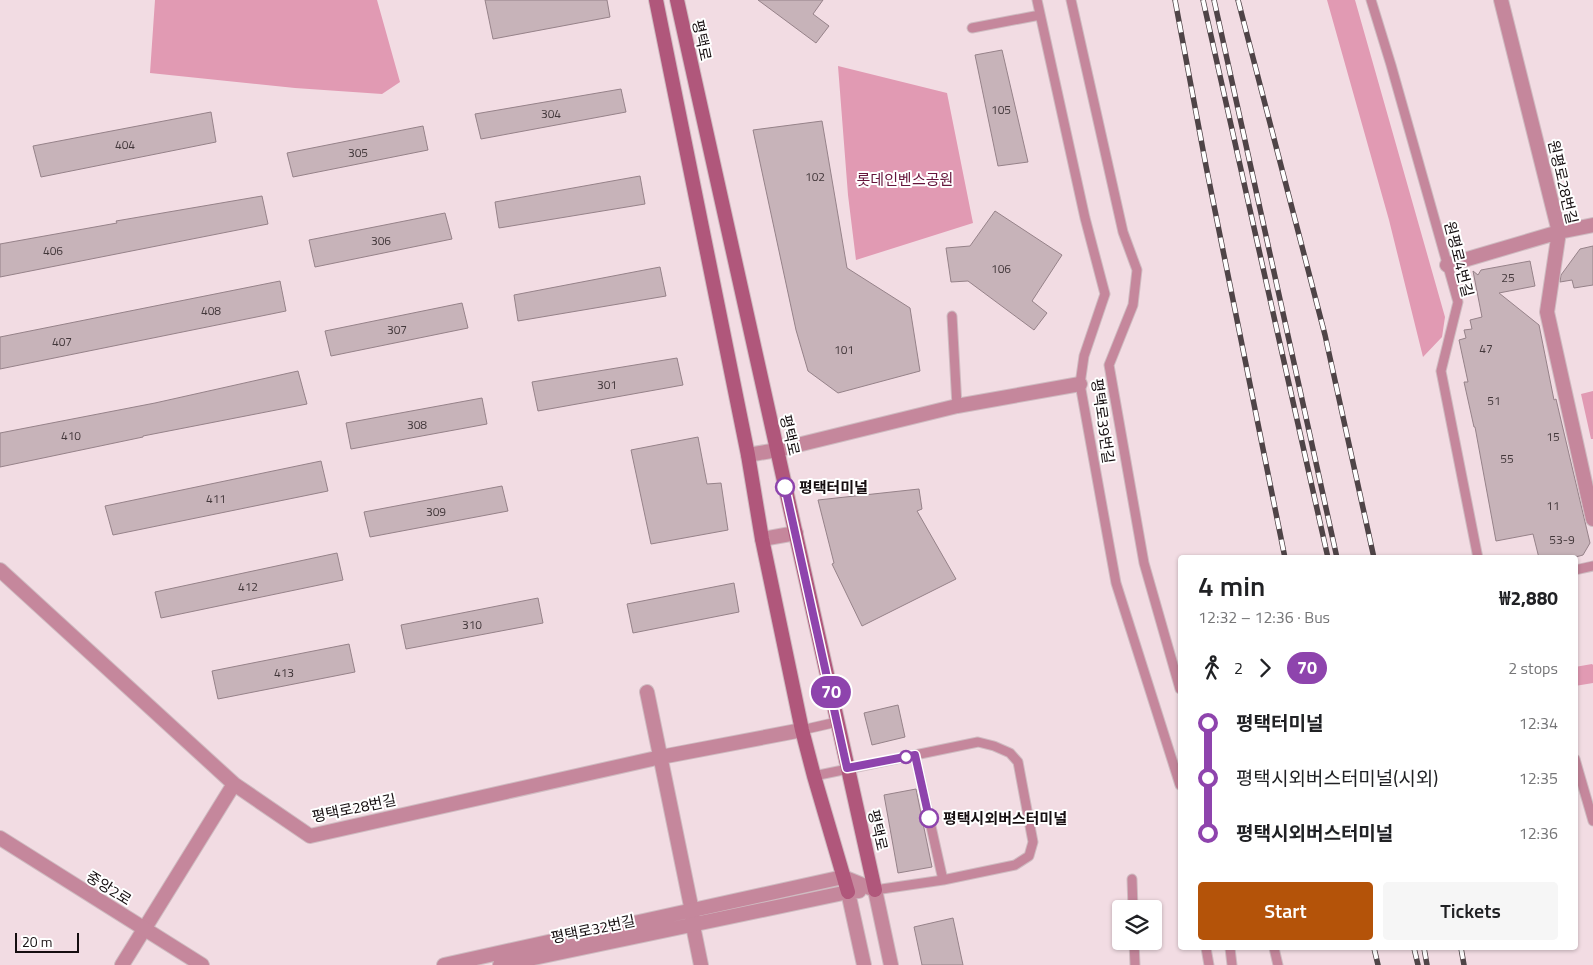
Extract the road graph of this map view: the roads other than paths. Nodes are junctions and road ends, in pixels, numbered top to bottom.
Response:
1 (656, 0) edge
2 (677, 0) edge
3 (1037, 0) edge
4 (1071, 0) edge
5 (1370, 0) edge
6 (1501, 0) edge
7 (1040, 15) junction
8 (972, 28) dead end
9 (1593, 226) edge
10 (1559, 232) junction
11 (1448, 265) junction
12 (952, 316) dead end
13 (1080, 384) junction
14 (957, 406) junction
15 (777, 450) junction
16 (748, 455) junction
17 (1593, 519) edge
18 (796, 533) junction
19 (762, 539) junction
20 (1477, 555) edge
21 (1593, 566) edge
22 (1578, 569) edge
23 (0, 570) edge
24 (1178, 682) edge
25 (647, 692) dead end
26 (837, 722) junction
27 (802, 730) junction
28 (915, 755) junction
29 (661, 756) junction
30 (847, 768) junction
31 (1578, 769) edge
32 (814, 776) junction
33 (1178, 779) edge
34 (234, 784) junction
35 (1593, 821) edge
36 (0, 838) edge
37 (843, 877) junction
38 (1132, 879) dead end
39 (943, 880) junction
40 (875, 890) junction
41 (848, 892) junction
42 (1133, 900) edge
43 (692, 911) junction
44 (693, 926) junction
45 (144, 929) junction
46 (1134, 950) edge
47 (1206, 950) edge
48 (1230, 950) edge
49 (1274, 950) edge
50 (122, 965) edge
51 (202, 965) edge
52 (444, 965) edge
53 (500, 965) edge
54 (701, 965) edge
55 (864, 965) edge
56 (891, 965) edge
57 (1135, 965) edge
58 (1209, 965) edge
59 (1232, 965) edge
60 (1278, 965) edge

1 - 16 main road
2 - 15 main road, 평택로
3 - 7 lane, 평택로39번길
4 - 24 lane
5 - 11 lane, 원평로4번길
6 - 10 street, 원평로28번길
7 - 8 lane
7 - 13 lane, 평택로39번길
9 - 10 street
10 - 11 street
10 - 17 street, 원평로28번길
11 - 20 lane, 원평로4번길
12 - 14 lane
13 - 14 street
13 - 33 lane, 평택로39번길
14 - 15 street
15 - 16 street
15 - 18 main road, 평택로
16 - 19 main road
18 - 19 street
18 - 26 main road, 평택로
19 - 27 main road
21 - 22 lane
23 - 34 street, 평택로28번길
25 - 29 street
26 - 27 lane
26 - 30 main road, 평택로
27 - 29 street, 평택로28번길
27 - 32 main road
28 - 30 lane
28 - 39 lane
28 - 39 lane
29 - 34 street, 평택로28번길
29 - 43 street
30 - 32 lane
30 - 40 main road, 평택로
31 - 35 lane
32 - 37 main road
34 - 45 street
36 - 45 street, 중앙2로
37 - 40 street
37 - 41 main road
37 - 43 street
38 - 42 lane
39 - 40 lane
40 - 41 street, 평택로32번길
40 - 56 street, 평택로
41 - 44 street, 평택로32번길
41 - 55 street
43 - 44 street
43 - 52 street
44 - 53 street, 평택로32번길
44 - 54 street
45 - 50 street
45 - 51 street, 중앙2로
46 - 57 lane
47 - 58 lane
48 - 59 lane
49 - 60 lane

